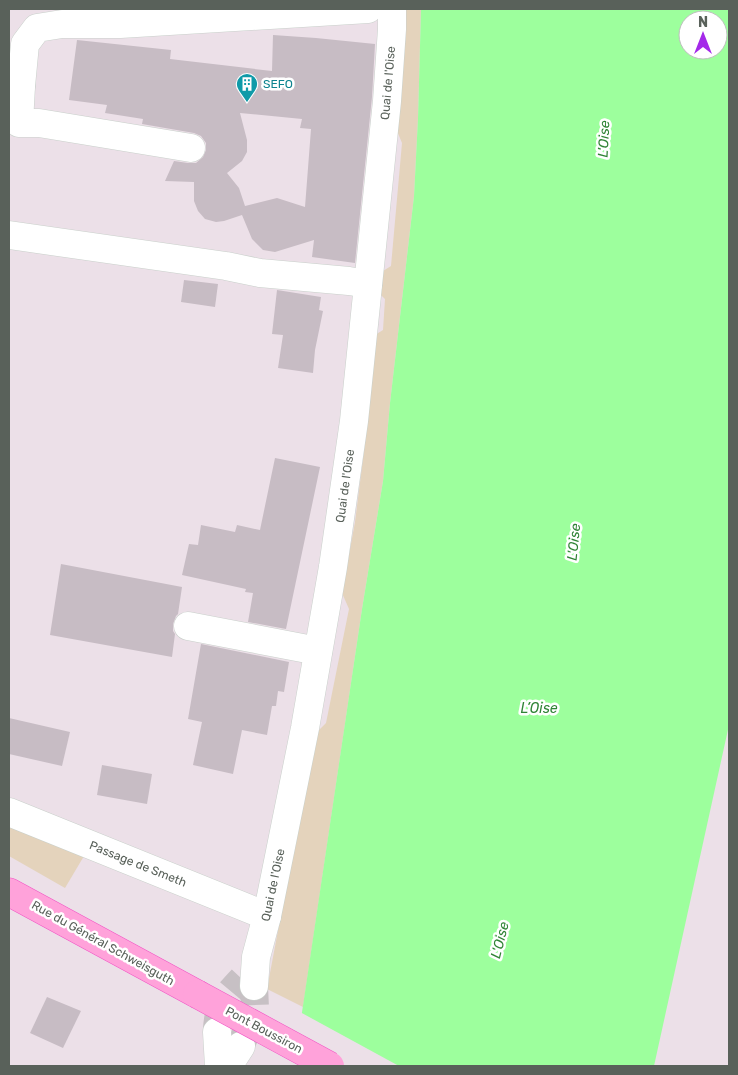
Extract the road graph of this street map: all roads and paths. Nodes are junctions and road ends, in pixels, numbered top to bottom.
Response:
1 (368, 9) edge
2 (392, 9) edge
3 (15, 86) edge
4 (191, 148) dead end
5 (9, 235) edge
6 (368, 284) junction
7 (188, 626) dead end
8 (318, 651) junction
9 (9, 812) edge
10 (9, 892) edge
11 (267, 916) junction
12 (250, 974) tunnel mouth
13 (197, 994) joint
14 (217, 1032) tunnel mouth
15 (219, 1066) edge
16 (330, 1066) edge

1 - 3 street
2 - 6 street, Quai de l'Oise
3 - 4 street
5 - 6 street
6 - 8 street, Quai de l'Oise
7 - 8 street
8 - 11 street, Quai de l'Oise
9 - 11 street, Passage de Smeth
10 - 13 main road, Rue du Général Schweisguth
11 - 12 street, Quai de l'Oise
13 - 16 main road, Pont Boussiron, bridge
14 - 15 street

